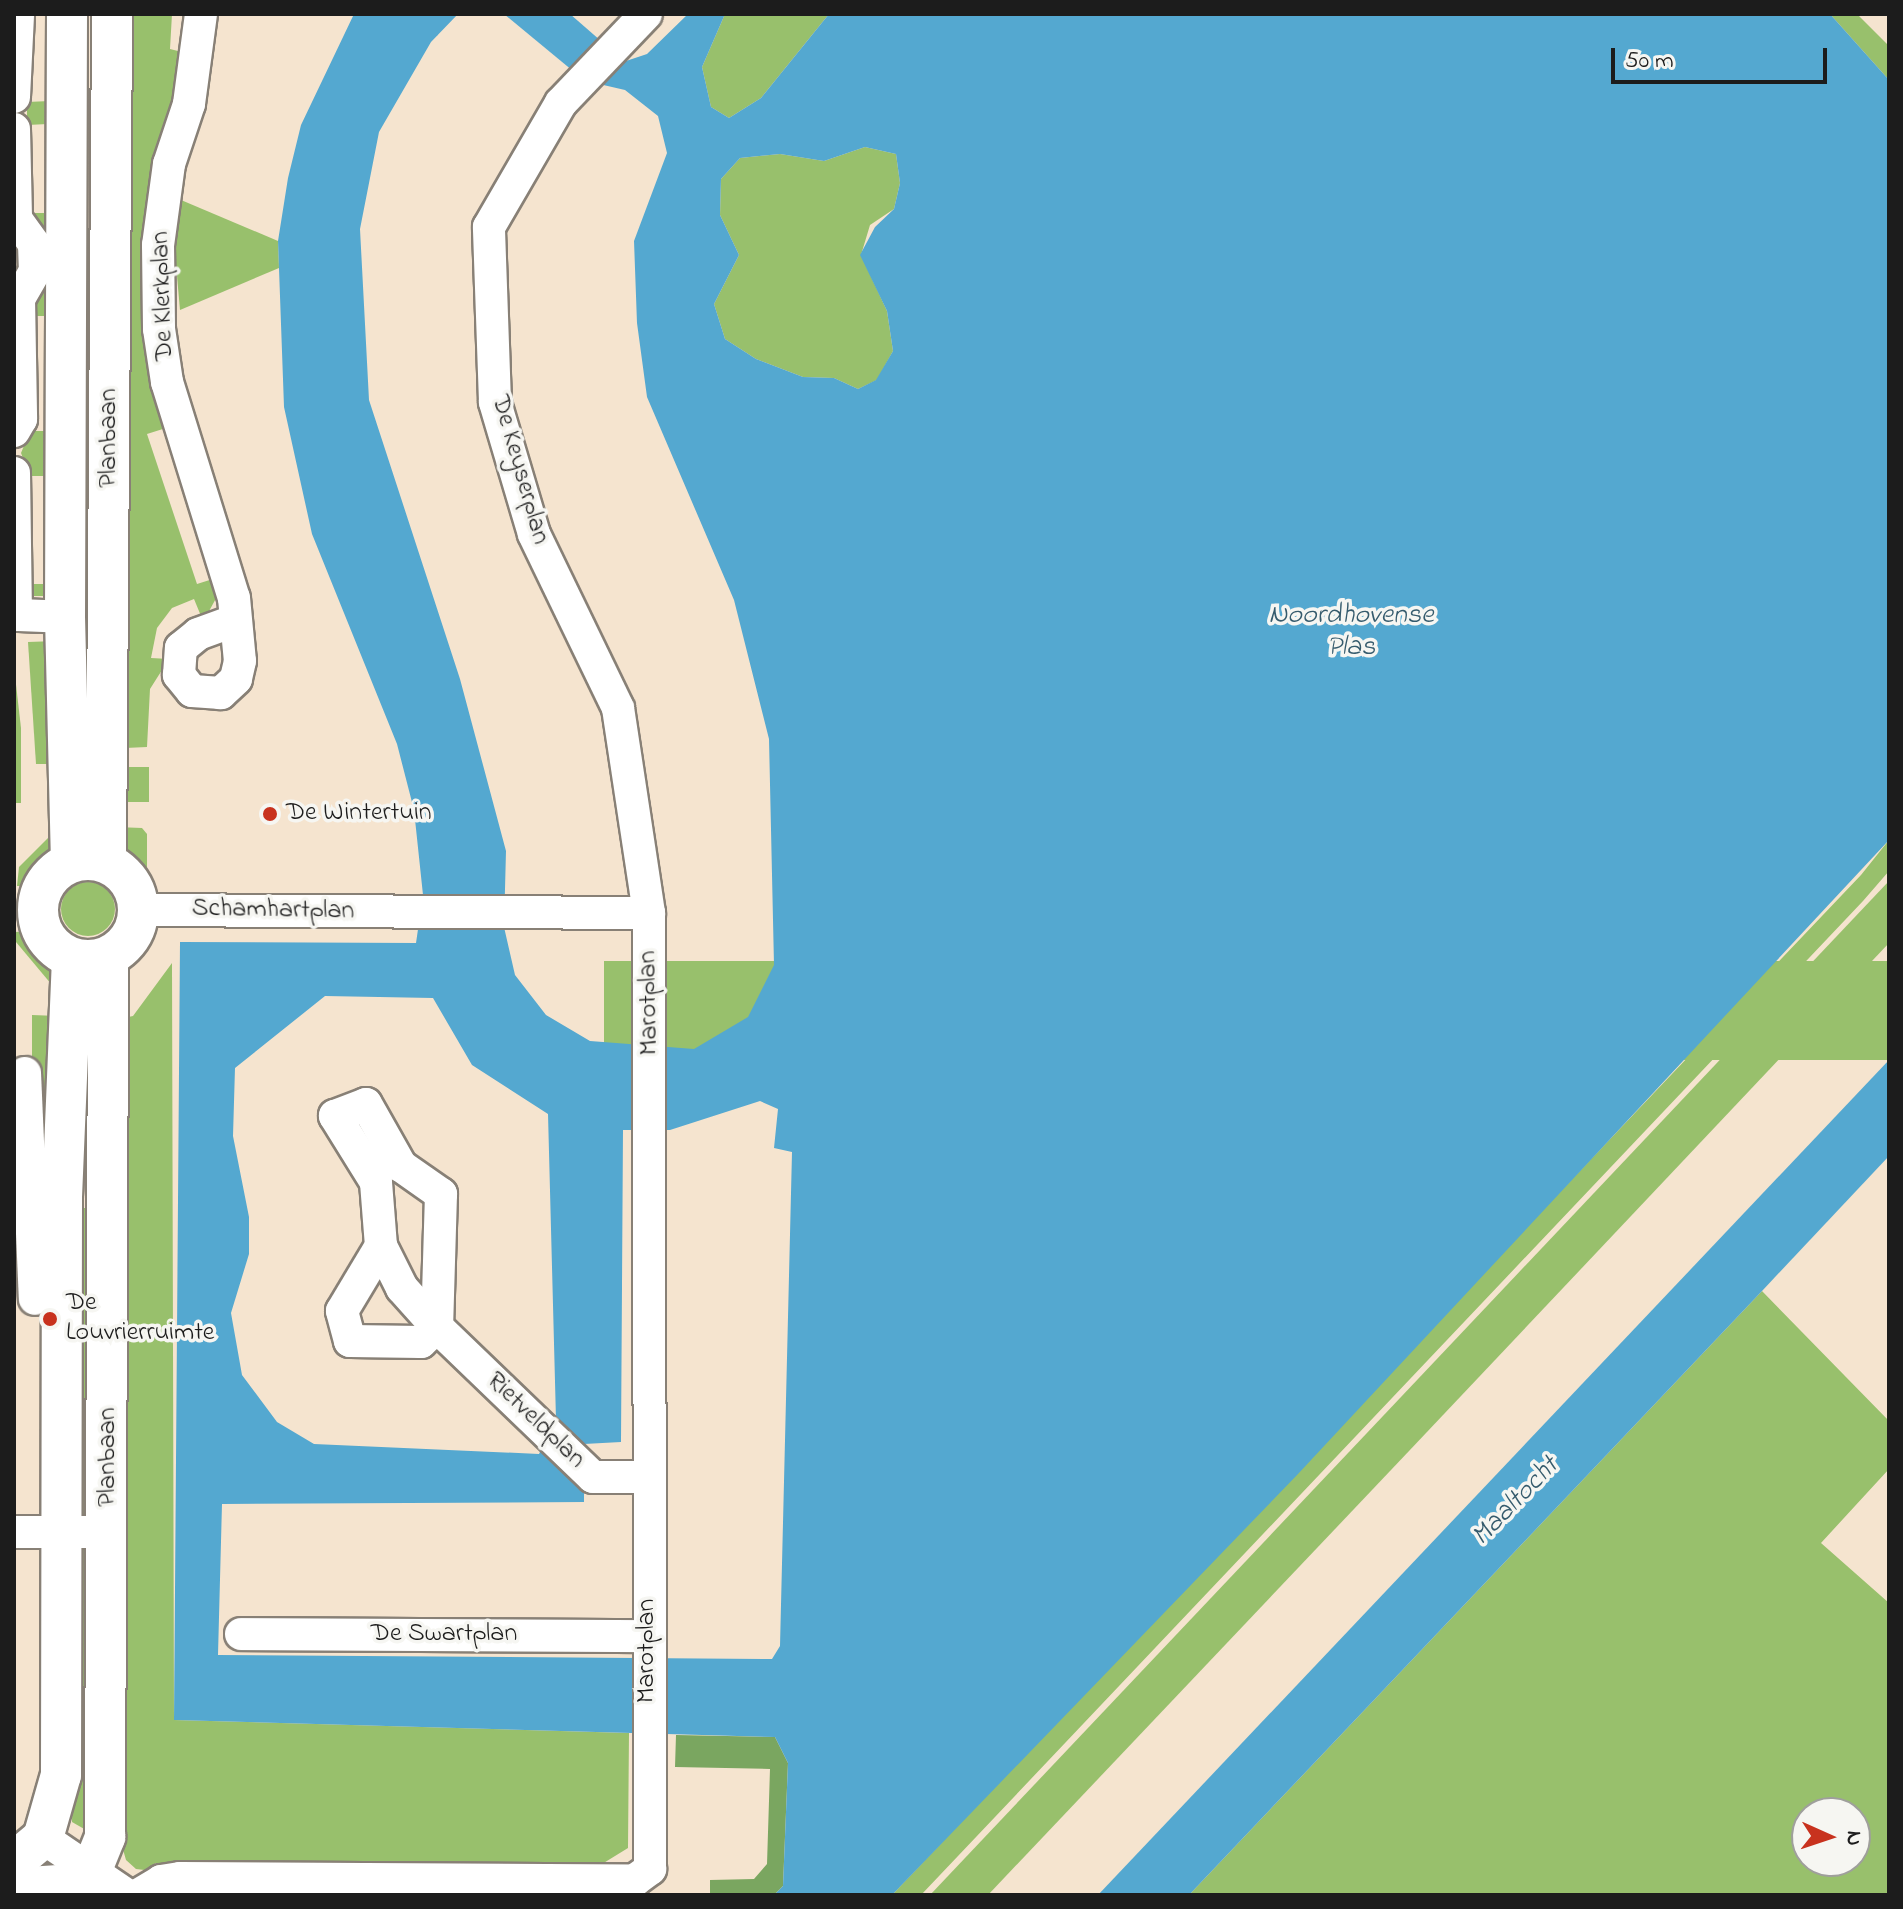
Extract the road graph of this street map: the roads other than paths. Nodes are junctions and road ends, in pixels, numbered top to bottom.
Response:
1 (18, 14) edge
2 (67, 14) edge
3 (112, 14) edge
4 (201, 14) edge
5 (646, 14) edge
6 (14, 97) edge
7 (14, 129) edge
8 (14, 431) edge
9 (14, 473) edge
10 (65, 617) junction
11 (234, 621) dead end
12 (89, 862) junction
13 (26, 909) edge
14 (139, 910) junction
15 (649, 913) junction
16 (90, 957) junction
17 (25, 1073) dead end
18 (108, 1196) junction
19 (36, 1198) edge
20 (381, 1246) junction
21 (35, 1299) dead end
22 (437, 1327) junction
23 (635, 1477) junction
24 (14, 1532) edge
25 (61, 1532) junction
26 (109, 1532) junction
27 (241, 1634) dead end
28 (648, 1642) junction
29 (29, 1850) edge
30 (91, 1872) junction
31 (14, 1888) edge
32 (127, 1895) edge
33 (138, 1895) edge

1 - 6 street
2 - 10 street, Planbaan
3 - 12 street, Planbaan
4 - 11 street, De Klerkplan
5 - 15 street, De Keyserplan
7 - 8 street
9 - 10 street
10 - 12 street, Planbaan
12 - 13 street
12 - 14 street
13 - 16 street
14 - 15 street, Schamhartplan
14 - 16 street
15 - 23 street, Marotplan
16 - 18 street, Planbaan
16 - 19 street, Planbaan
17 - 19 street
18 - 19 street
18 - 26 street, Planbaan
19 - 21 street
19 - 25 street, Planbaan
20 - 22 street, Rietveldplan
20 - 22 street
20 - 22 street, Rietveldplan
22 - 23 street, Rietveldplan
23 - 28 street, Marotplan
24 - 25 street
25 - 26 street
25 - 29 street, Planbaan
26 - 30 street, Planbaan
27 - 28 street, De Swartplan
28 - 33 street, Marotplan
29 - 30 street
30 - 31 street
30 - 32 street

